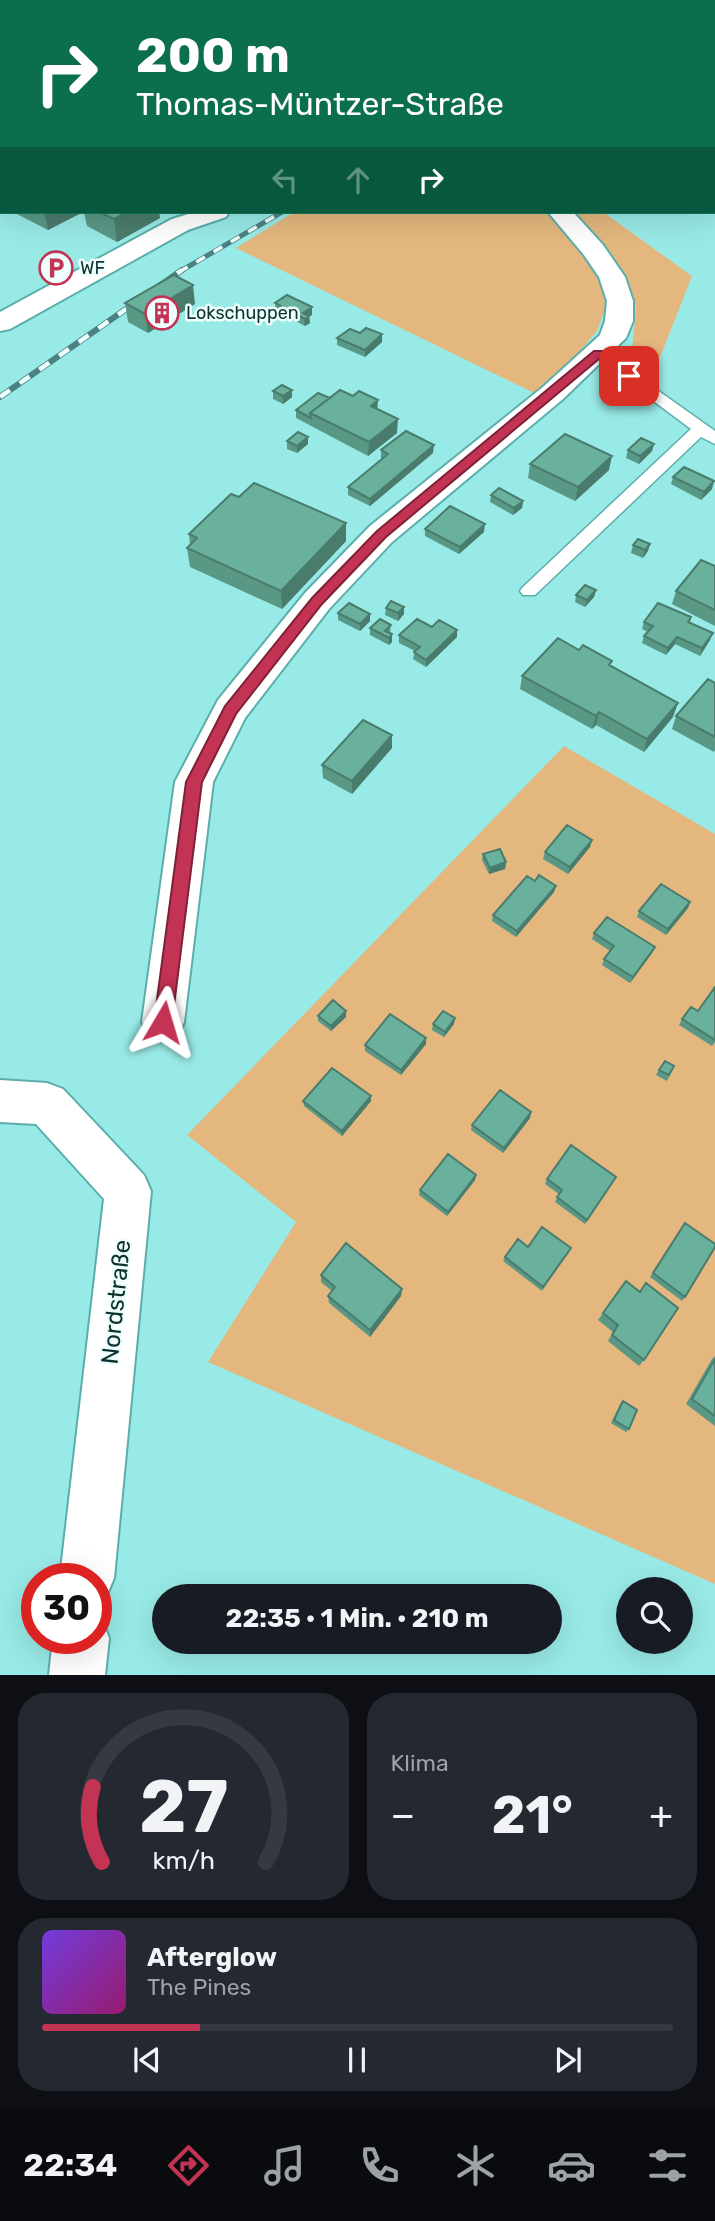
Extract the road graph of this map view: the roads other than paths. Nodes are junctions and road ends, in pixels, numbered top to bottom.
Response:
1 (207, 214) edge
2 (562, 214) edge
3 (188, 218) edge
4 (0, 324) edge
5 (598, 353) junction
6 (708, 434) edge
7 (529, 591) dead end
8 (163, 1022) dead end
9 (0, 1101) edge
10 (89, 1563) edge
11 (79, 1654) edge
12 (77, 1675) edge

1 - 3 street
2 - 5 street
3 - 4 street
5 - 6 lane
5 - 8 street
6 - 7 lane
9 - 10 street, Nordstraße
11 - 12 street

